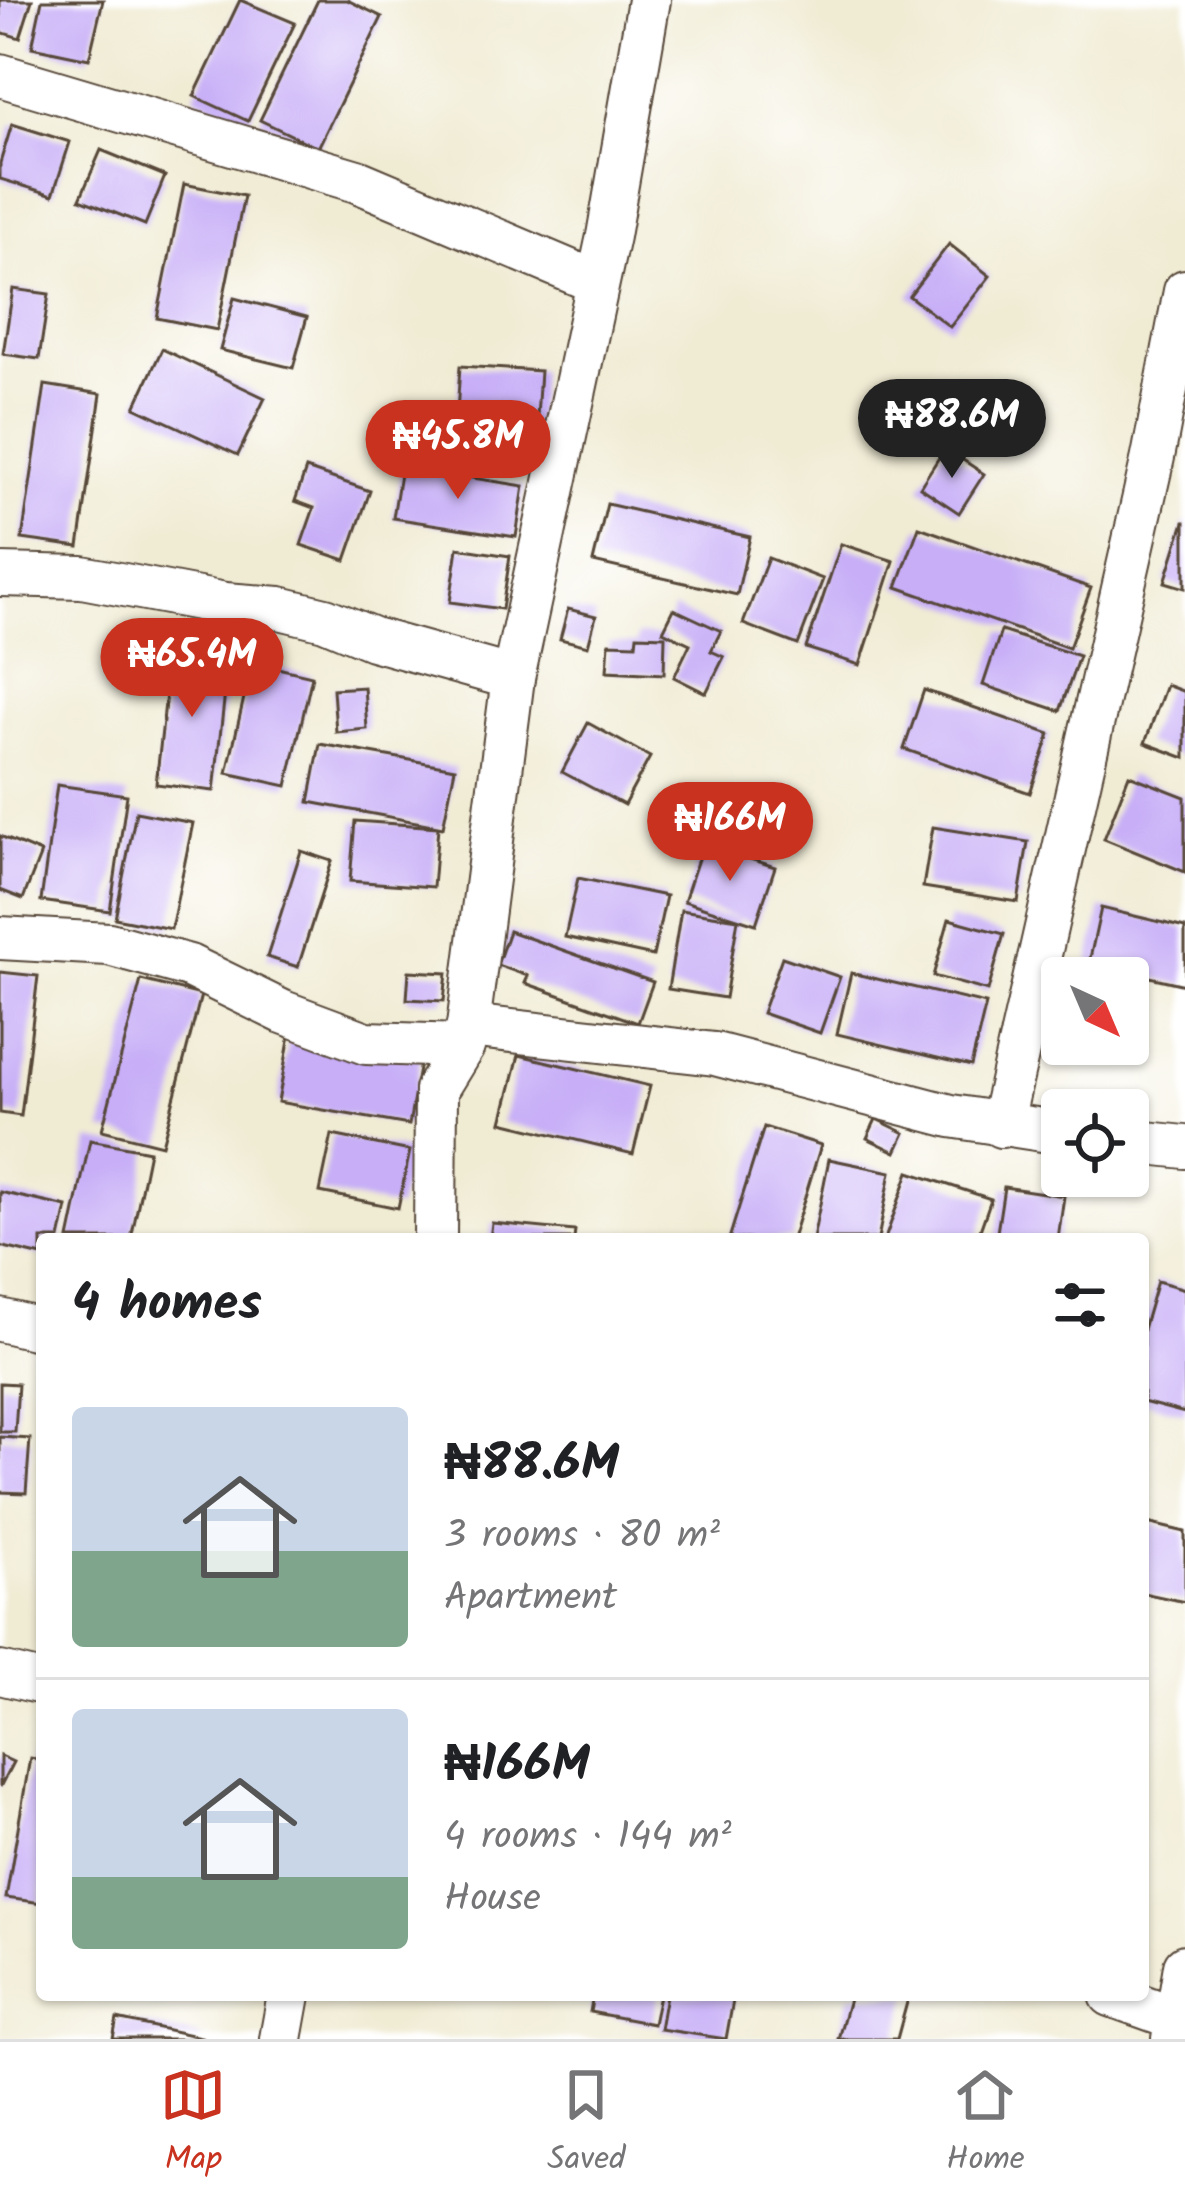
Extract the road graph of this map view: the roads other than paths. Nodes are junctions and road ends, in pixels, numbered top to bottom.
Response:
1 (650, 0) edge
2 (0, 75) edge
3 (596, 282) junction
4 (1185, 291) edge
5 (0, 575) edge
6 (513, 678) junction
7 (0, 938) edge
8 (466, 1036) junction
9 (1001, 1126) junction
10 (1041, 1131) edge
11 (1149, 1143) edge
12 (1185, 1147) edge
13 (435, 1233) edge
14 (0, 1320) edge
15 (36, 1329) edge
16 (0, 1672) edge
17 (36, 1681) edge
18 (1185, 1966) edge
19 (288, 2001) edge
20 (1122, 2001) edge
21 (1175, 2029) edge
22 (281, 2039) edge

1 - 3 street
2 - 3 street
3 - 6 street
4 - 9 street
5 - 6 street
6 - 8 street
7 - 8 street
8 - 9 street
8 - 13 street
9 - 10 street
11 - 12 street
14 - 15 street
16 - 17 street
18 - 21 street
19 - 22 street
20 - 21 street

